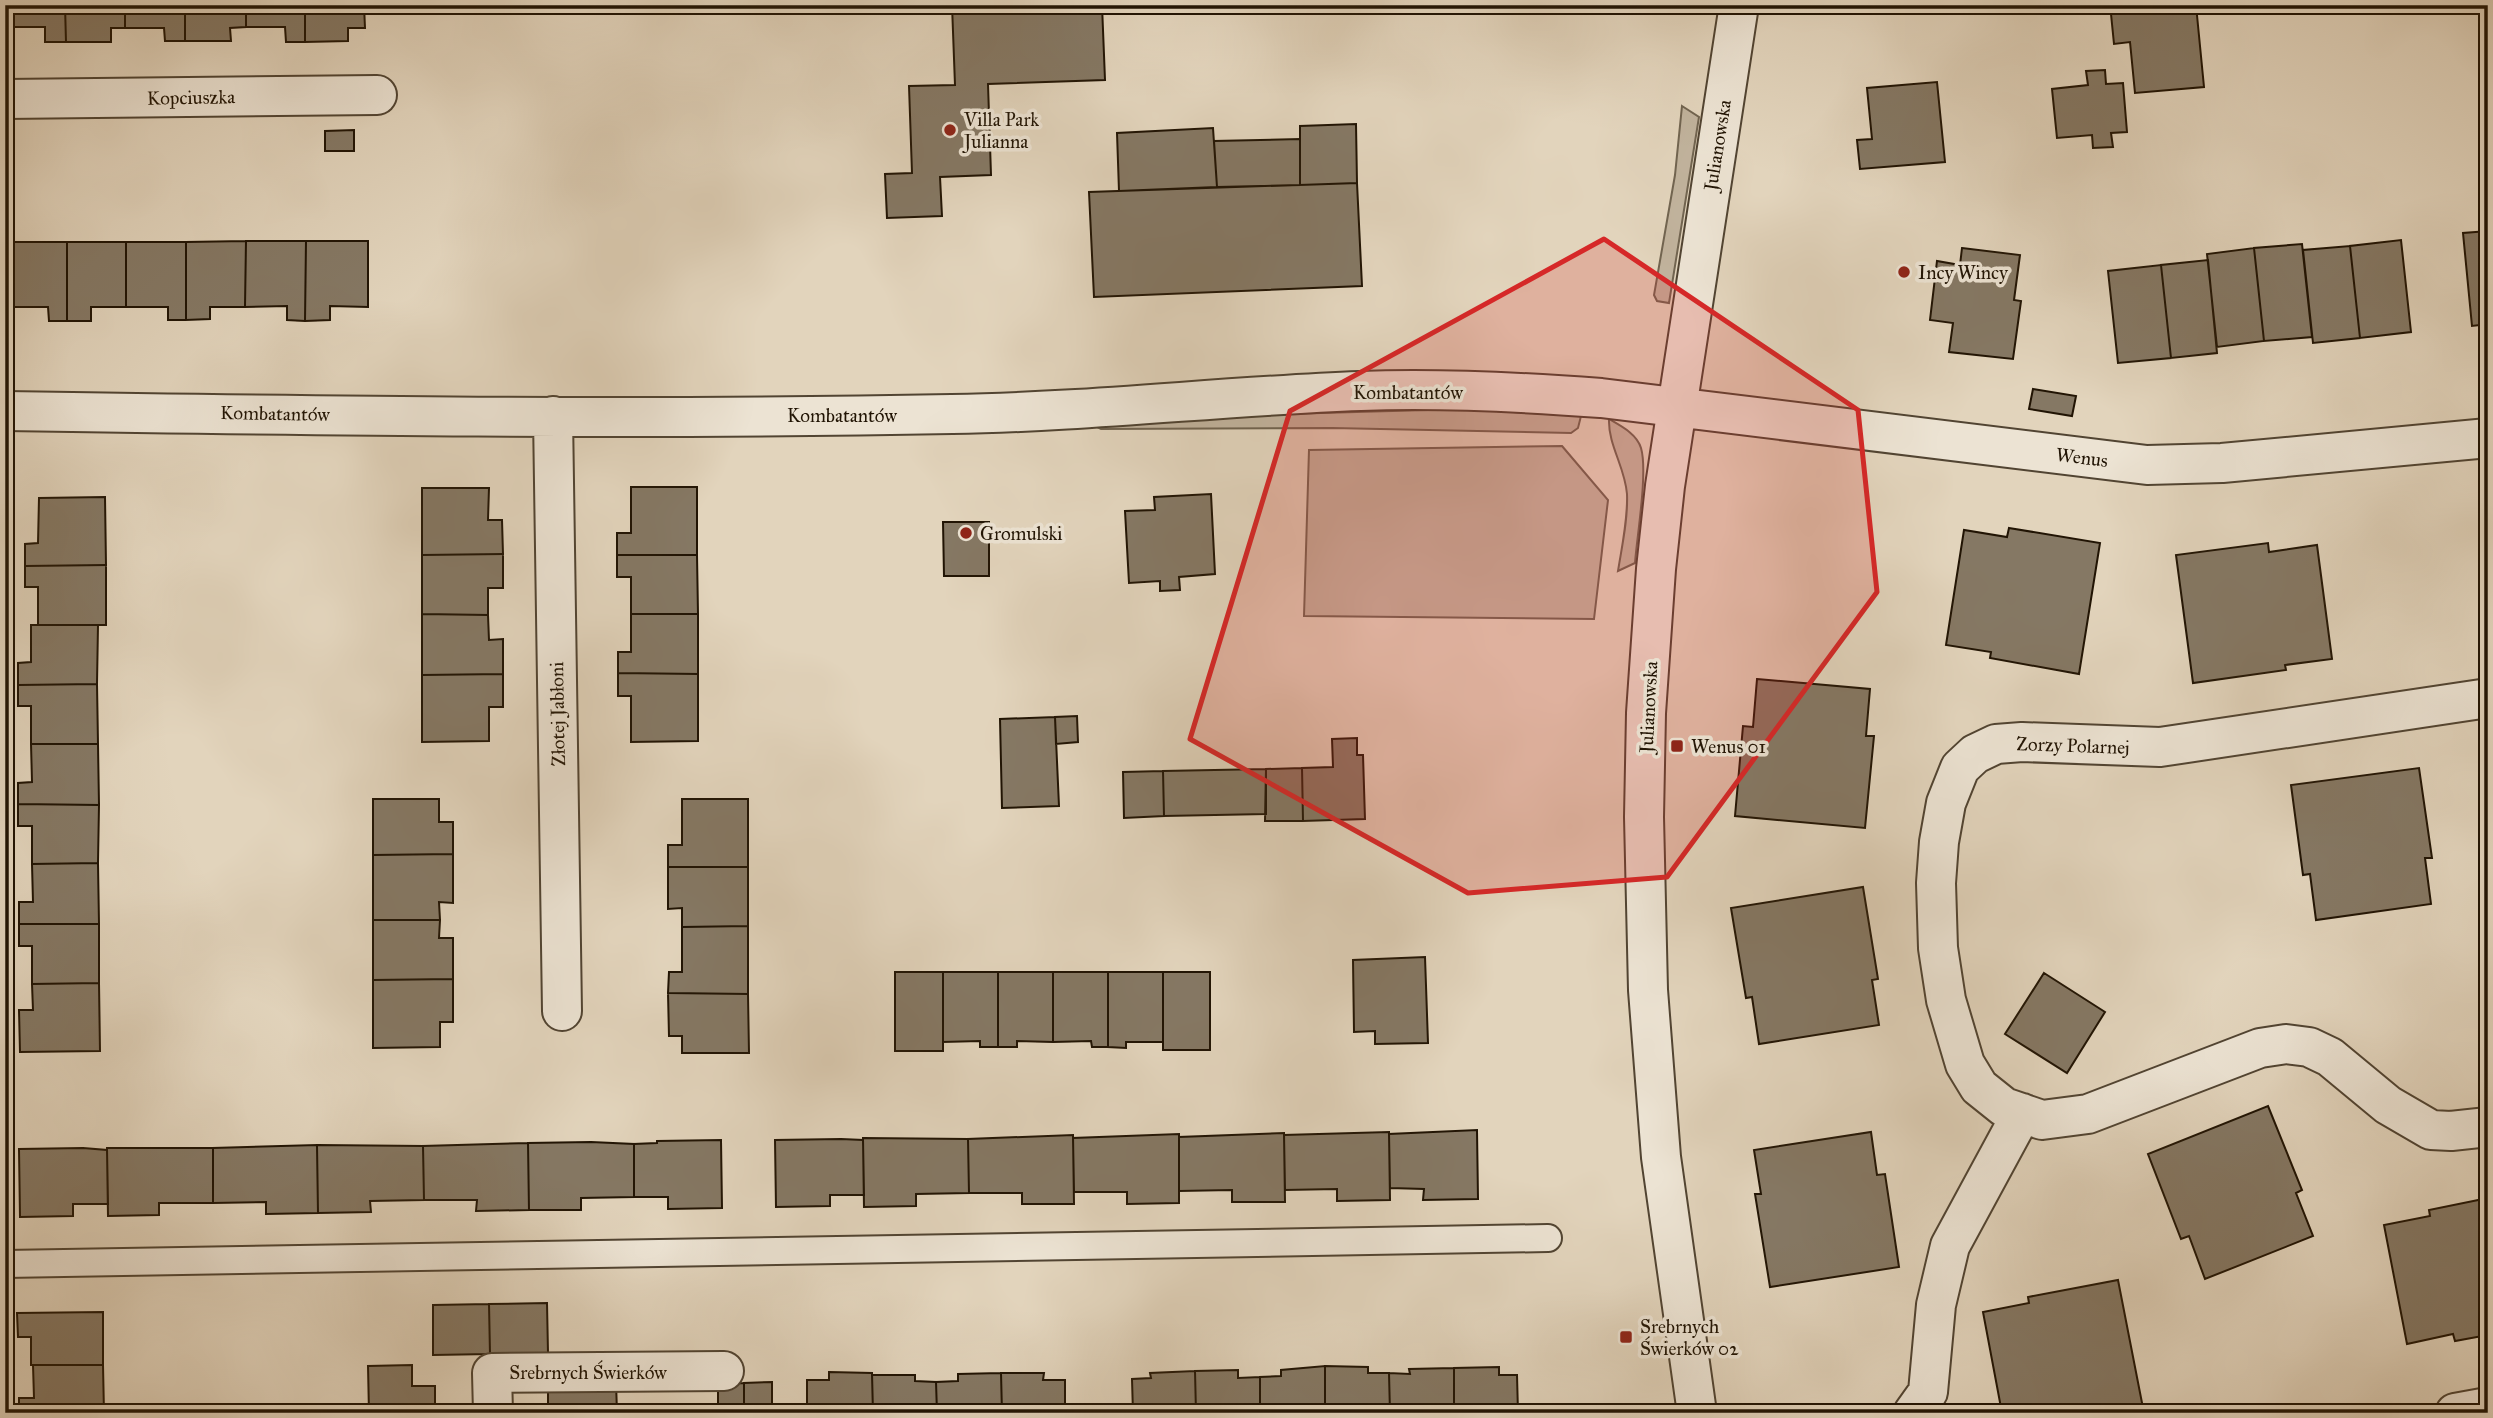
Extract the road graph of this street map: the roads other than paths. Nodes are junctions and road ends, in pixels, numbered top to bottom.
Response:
1 (1738, 5) edge
2 (377, 95) dead end
3 (5, 99) edge
4 (1678, 407) junction
5 (5, 411) edge
6 (553, 416) junction
7 (2488, 438) edge
8 (2488, 698) edge
9 (562, 1011) dead end
10 (2022, 1113) junction
11 (2488, 1127) edge
12 (1548, 1238) dead end
13 (5, 1264) edge
14 (724, 1371) dead end
15 (2488, 1406) edge
16 (493, 1413) edge
17 (1697, 1413) edge
18 (1913, 1413) edge
19 (2455, 1413) edge

1 - 4 street, Julianowska
2 - 3 street, Kopciuszka
4 - 6 street, Kombatantów
4 - 7 street, Wenus
4 - 17 street, Julianowska
5 - 6 street, Kombatantów
6 - 9 street, Złotej Jabłoni
8 - 10 street, Zorzy Polarnej
10 - 11 street, Zorzy Polarnej
10 - 18 street
12 - 13 lane
14 - 16 street, Srebrnych Świerków
15 - 19 street

